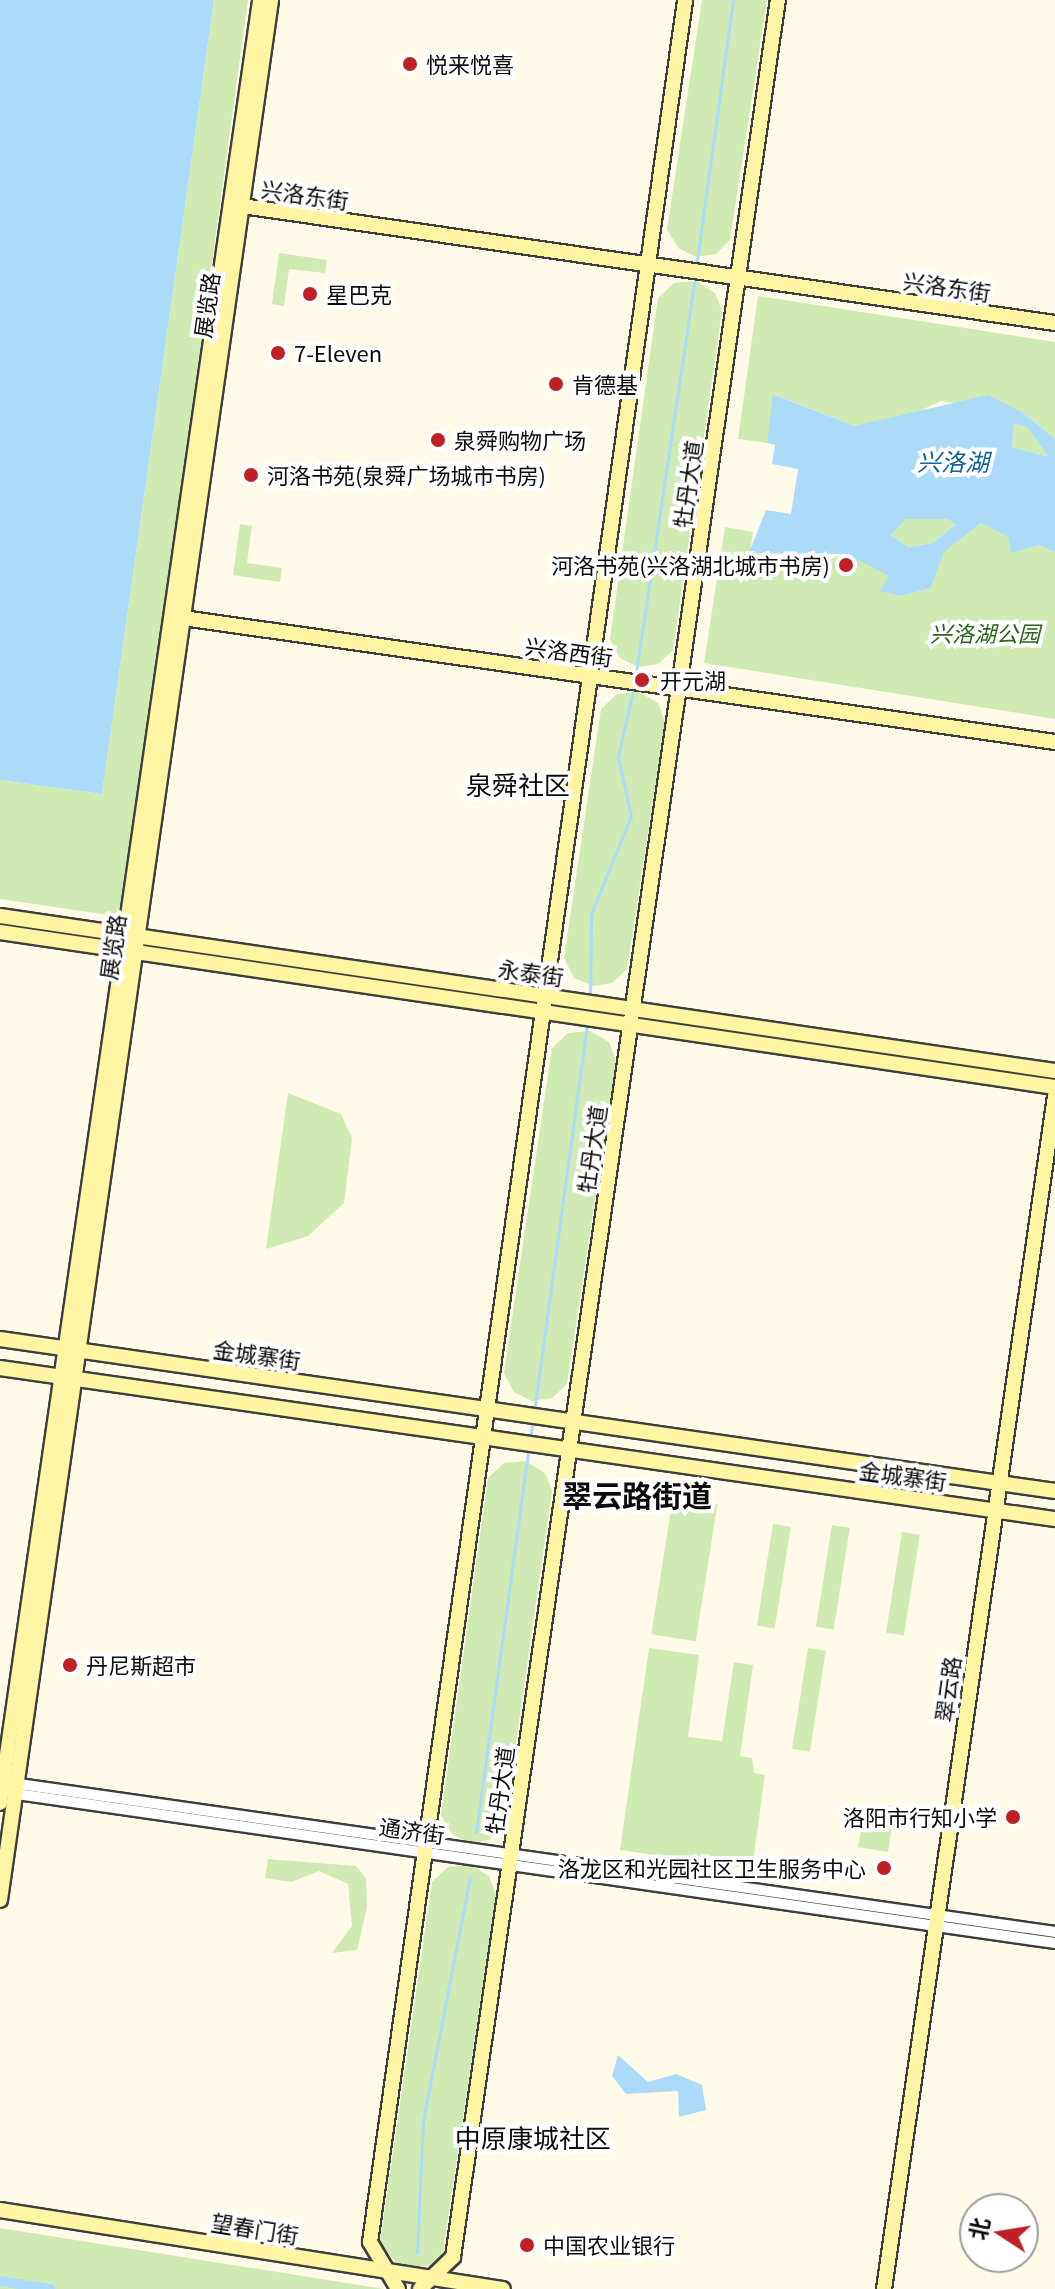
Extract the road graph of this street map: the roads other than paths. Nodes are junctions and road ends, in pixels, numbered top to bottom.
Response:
1 (260, 0) edge
2 (271, 0) edge
3 (685, 0) edge
4 (778, 0) edge
5 (239, 204) junction
6 (648, 262) junction
7 (739, 274) junction
8 (1055, 315) edge
9 (1055, 323) edge
10 (177, 614) junction
11 (592, 672) junction
12 (682, 686) junction
13 (1055, 734) edge
14 (1055, 742) edge
15 (0, 916) edge
16 (0, 932) edge
17 (130, 934) junction
18 (128, 951) junction
19 (545, 996) junction
20 (633, 1009) junction
21 (542, 1012) junction
22 (631, 1025) junction
23 (1055, 1071) edge
24 (1055, 1087) edge
25 (1055, 1096) edge
26 (1055, 1149) edge
27 (0, 1339) edge
28 (72, 1349) junction
29 (0, 1368) edge
30 (68, 1377) junction
31 (487, 1409) junction
32 (574, 1423) junction
33 (483, 1439) junction
34 (570, 1451) junction
35 (1003, 1484) junction
36 (1055, 1491) edge
37 (999, 1510) junction
38 (1055, 1519) edge
39 (5, 1790) edge
40 (426, 1847) junction
41 (511, 1860) junction
42 (0, 1900) edge
43 (940, 1922) junction
44 (1055, 1932) edge
45 (1055, 1943) edge
46 (0, 2210) edge
47 (0, 2219) edge
48 (394, 2281) edge
49 (424, 2284) edge
50 (445, 2289) edge
51 (503, 2289) edge
52 (884, 2289) edge
53 (894, 2289) edge

1 - 5 main road, 展览路
2 - 5 main road, 展览路
3 - 6 main road
4 - 7 main road, 牡丹大道
5 - 6 main road, 兴洛东街
5 - 10 main road, 展览路
6 - 7 main road, 兴洛东街
6 - 11 main road
7 - 8 main road, 兴洛东街
7 - 9 main road, 兴洛东街
7 - 12 main road, 牡丹大道
10 - 11 main road, 兴洛西街
10 - 17 main road, 展览路
11 - 12 main road, 兴洛西街
11 - 19 main road
12 - 13 main road, 兴洛西街
12 - 14 main road, 兴洛西街
12 - 20 main road, 牡丹大道
15 - 17 main road, 永泰街
16 - 18 main road, 永泰街
17 - 18 main road, 展览路
17 - 19 main road, 永泰街
18 - 21 main road, 永泰街
18 - 28 main road, 展览路
19 - 20 main road, 永泰街
19 - 21 main road
20 - 22 main road, 牡丹大道
20 - 23 main road, 永泰街
21 - 22 main road, 永泰街
21 - 31 main road
22 - 24 main road, 永泰街
22 - 32 main road, 牡丹大道
25 - 35 main road, 翠云路
26 - 35 main road, 翠云路
27 - 28 main road, 金城寨街
28 - 30 main road, 展览路
28 - 31 main road, 金城寨街
29 - 30 main road
30 - 33 main road
30 - 39 main road, 展览路
31 - 32 main road, 金城寨街
31 - 33 main road
32 - 34 main road, 牡丹大道
32 - 35 main road, 金城寨街
33 - 34 main road, 金城寨街
33 - 40 main road
34 - 37 main road, 金城寨街
34 - 41 main road, 牡丹大道
35 - 36 main road, 金城寨街
35 - 37 main road, 翠云路
37 - 38 main road, 金城寨街
37 - 43 main road, 翠云路
39 - 40 street, 通济街
39 - 42 main road, 展览路
40 - 41 street, 通济街
40 - 48 main road
41 - 43 street, 通济街
41 - 49 main road, 牡丹大道
43 - 44 street, 通济街
43 - 45 street, 通济街
43 - 52 main road, 翠云路
43 - 53 main road, 翠云路
46 - 48 main road, 望春门街
47 - 48 main road, 望春门街
48 - 49 main road, 望春门街
49 - 50 main road, 望春门街
49 - 51 main road, 望春门街

